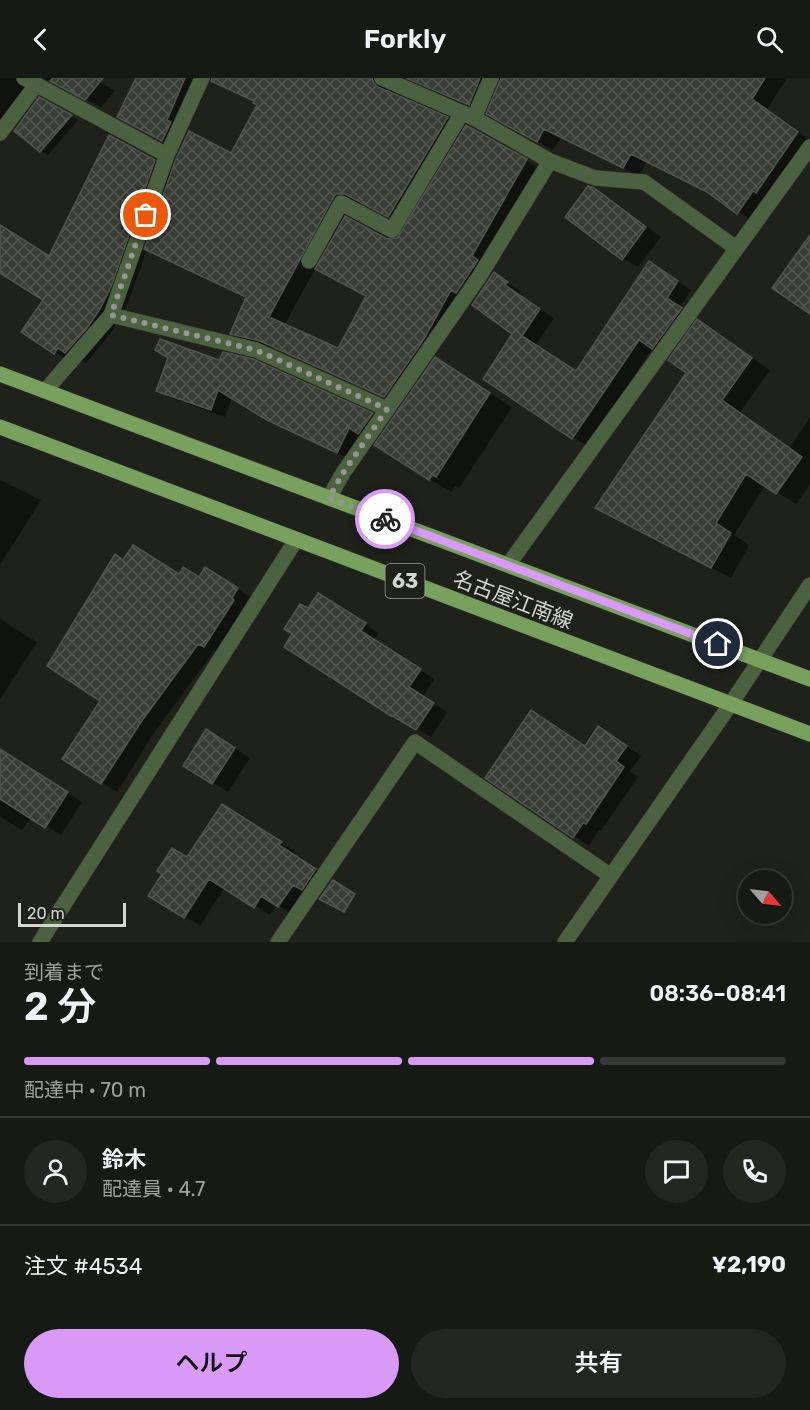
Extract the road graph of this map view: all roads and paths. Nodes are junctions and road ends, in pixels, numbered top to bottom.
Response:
1 (202, 78) edge
2 (382, 78) edge
3 (491, 78) edge
4 (30, 81) edge
5 (468, 115) junction
6 (0, 133) edge
7 (810, 147) edge
8 (167, 155) junction
9 (550, 161) junction
10 (736, 248) junction
11 (309, 261) dead end
12 (111, 315) junction
13 (0, 374) edge
14 (45, 391) junction
15 (387, 409) junction
16 (0, 427) edge
17 (329, 498) junction
18 (296, 540) junction
19 (508, 565) junction
20 (810, 585) edge
21 (760, 660) junction
22 (810, 679) edge
23 (730, 705) junction
24 (810, 734) edge
25 (611, 876) junction
26 (40, 942) edge
27 (278, 942) edge
28 (565, 942) edge

1 - 8 street
2 - 5 street
3 - 5 street
4 - 6 street
4 - 8 street
5 - 9 street
5 - 11 street
7 - 10 street
8 - 12 street
9 - 10 street
9 - 15 street
10 - 19 street
12 - 14 street
12 - 15 street
13 - 14 main road, 名古屋江南線 / 63
14 - 17 main road, 名古屋江南線 / 63
15 - 17 street
16 - 18 main road, 名古屋江南線 / 63
17 - 19 main road, 名古屋江南線 / 63
18 - 23 main road, 名古屋江南線 / 63
18 - 26 street
19 - 21 main road, 名古屋江南線 / 63
20 - 21 street
21 - 22 main road, 名古屋江南線 / 63
21 - 23 street
23 - 24 main road, 名古屋江南線 / 63
23 - 25 street
25 - 27 street
25 - 28 street

